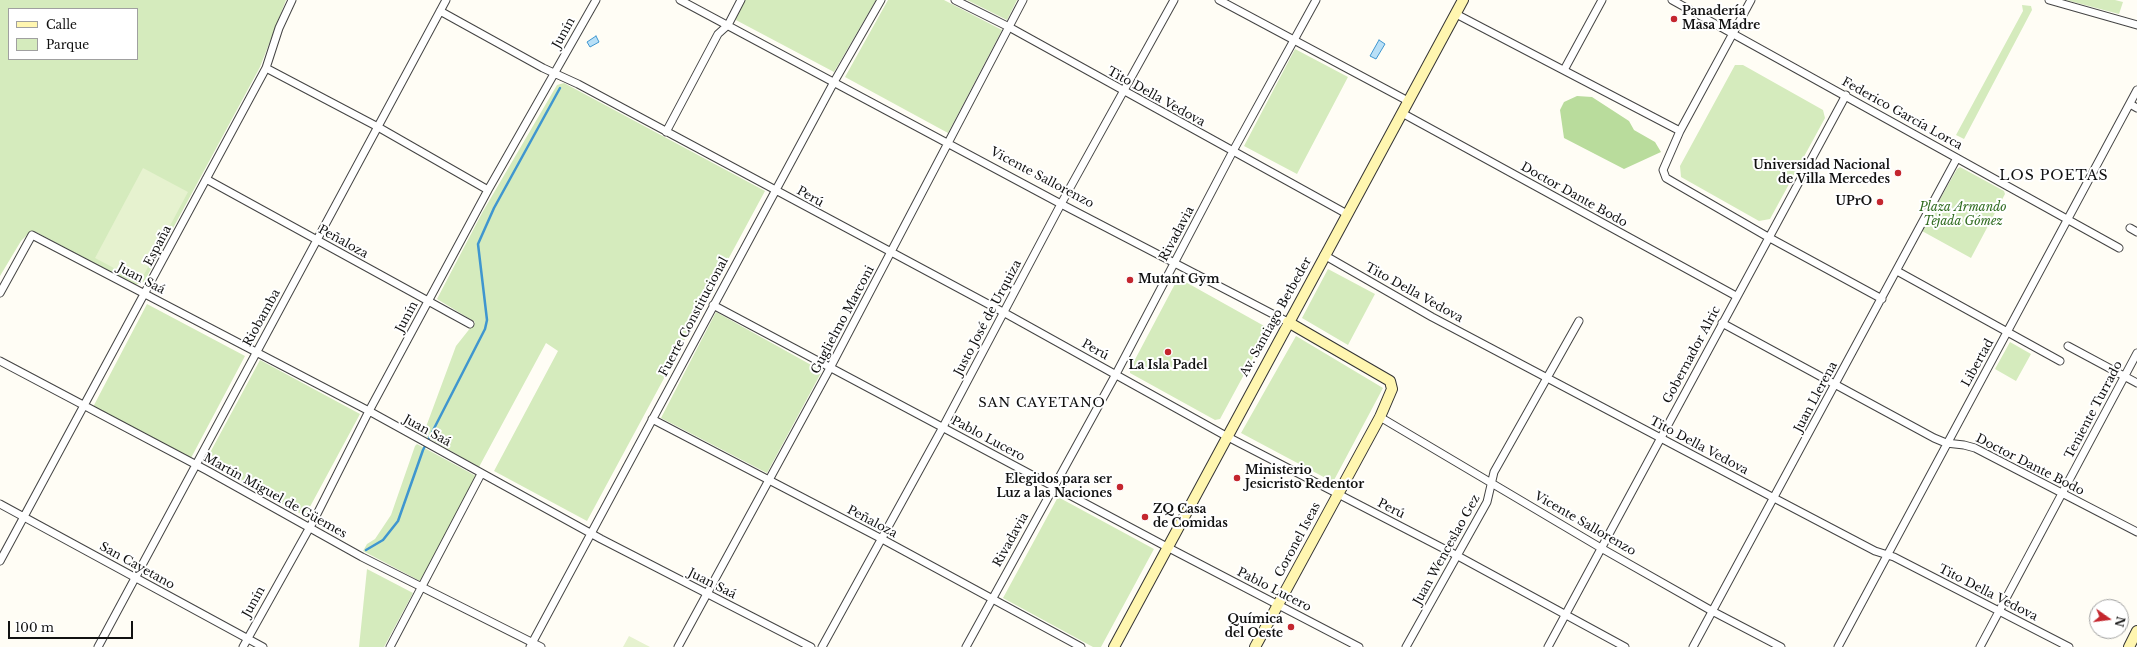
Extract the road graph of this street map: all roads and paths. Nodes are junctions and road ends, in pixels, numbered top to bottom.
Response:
1 (292, 0) edge
2 (446, 0) edge
3 (596, 0) edge
4 (680, 0) edge
5 (741, 0) edge
6 (881, 0) edge
7 (955, 0) edge
8 (1023, 0) edge
9 (1174, 0) edge
10 (1219, 0) edge
11 (1316, 0) edge
12 (1463, 0) edge
13 (1602, 0) edge
14 (1672, 0) edge
15 (1751, 0) edge
16 (2049, 0) edge
17 (440, 11) junction
18 (1456, 14) junction
19 (728, 25) junction
20 (2137, 25) edge
21 (1009, 28) junction
22 (1733, 33) junction
23 (1294, 40) junction
24 (266, 68) junction
25 (1564, 70) junction
26 (554, 73) junction
27 (834, 82) junction
28 (2137, 90) edge
29 (1123, 91) junction
30 (1846, 95) junction
31 (1408, 101) junction
32 (2130, 104) junction
33 (2137, 108) edge
34 (1402, 113) junction
35 (378, 127) junction
36 (666, 132) junction
37 (1680, 132) junction
38 (948, 143) junction
39 (1232, 151) junction
40 (1957, 158) junction
41 (206, 179) junction
42 (488, 190) junction
43 (776, 190) junction
44 (1061, 204) junction
45 (1347, 214) junction
46 (2068, 219) junction
47 (2130, 228) dead end
48 (2137, 232) edge
49 (1768, 237) junction
50 (317, 241) junction
51 (2119, 248) dead end
52 (891, 253) junction
53 (1324, 255) junction
54 (1174, 262) junction
55 (1897, 271) junction
56 (0, 293) edge
57 (144, 294) junction
58 (1736, 296) junction
59 (1882, 299) junction
60 (428, 302) junction
61 (713, 305) junction
62 (1003, 312) junction
63 (1579, 321) dead end
64 (1288, 322) junction
65 (1722, 323) junction
66 (470, 324) dead end
67 (2008, 331) junction
68 (2068, 346) dead end
69 (255, 352) junction
70 (2137, 353) edge
71 (2060, 360) dead end
72 (0, 361) edge
73 (830, 368) junction
74 (1116, 374) junction
75 (2124, 376) junction
76 (1546, 378) junction
77 (1390, 381) joint
78 (2137, 383) edge
79 (1835, 385) junction
80 (84, 405) junction
81 (369, 411) junction
82 (1380, 417) junction
83 (652, 419) junction
84 (943, 427) junction
85 (1226, 436) junction
86 (1661, 437) junction
87 (1946, 443) junction
88 (196, 464) junction
89 (480, 474) junction
90 (769, 480) junction
91 (1491, 484) junction
92 (1053, 487) junction
93 (1337, 494) junction
94 (2062, 494) junction
95 (1774, 498) junction
96 (0, 504) edge
97 (24, 518) junction
98 (309, 528) junction
99 (2137, 532) edge
100 (591, 534) junction
101 (882, 539) junction
102 (1167, 547) junction
103 (1601, 548) junction
104 (1888, 554) junction
105 (1456, 555) junction
106 (0, 561) edge
107 (135, 578) junction
108 (423, 587) junction
109 (707, 594) junction
110 (991, 599) junction
111 (1278, 604) junction
112 (1712, 611) junction
113 (2000, 611) junction
114 (1565, 615) junction
115 (2137, 631) edge
116 (247, 639) junction
117 (531, 645) edge
118 (98, 647) edge
119 (242, 647) edge
120 (262, 647) edge
121 (390, 647) edge
122 (541, 647) edge
123 (678, 647) edge
124 (811, 647) edge
125 (822, 647) edge
126 (966, 647) edge
127 (1081, 647) edge
128 (1114, 647) edge
129 (1255, 647) edge
130 (1359, 647) edge
131 (1406, 647) edge
132 (1548, 647) edge
133 (1625, 647) edge
134 (1693, 647) edge
135 (1781, 647) edge
136 (1838, 647) edge
137 (1980, 647) edge
138 (2069, 647) edge
139 (2129, 647) edge

1 - 24 street, España
2 - 17 street, Riobamba
3 - 26 street, Junín
4 - 19 street, Vicente Sallorenzo
5 - 19 street
6 - 27 street, Fuerte Constitucional
7 - 21 street, Tito Della Vedova
8 - 21 street, Guglielmo Marconi
9 - 29 street, Justo José de Urquiza
10 - 23 street
11 - 23 street, Rivadavia
12 - 18 main road, Av. Santiago Betbeder
13 - 25 street
14 - 22 street, Federico García Lorca
15 - 22 street
16 - 20 street
17 - 26 street, Perú
17 - 35 street, Riobamba
18 - 25 street
18 - 31 main road, Av. Santiago Betbeder
19 - 27 street, Vicente Sallorenzo
19 - 36 street
21 - 29 street, Tito Della Vedova
21 - 38 street, Guglielmo Marconi
22 - 30 street, Federico García Lorca
22 - 37 street
23 - 31 street
23 - 39 street, Rivadavia
24 - 35 street
24 - 41 street, España
25 - 37 street
26 - 36 street, Perú
26 - 42 street, Junín
27 - 38 street, Vicente Sallorenzo
27 - 43 street, Fuerte Constitucional
28 - 32 street, Libertad
29 - 39 street, Tito Della Vedova
29 - 44 street, Justo José de Urquiza
30 - 40 street, Federico García Lorca
30 - 49 street, Gobernador Alric
31 - 34 main road, Av. Santiago Betbeder
32 - 33 street
32 - 46 street, Libertad
34 - 45 main road, Av. Santiago Betbeder
34 - 58 street, Doctor Dante Bodo
35 - 42 street
35 - 50 street, Riobamba
36 - 43 street, Perú
37 - 49 street
38 - 44 street, Vicente Sallorenzo
38 - 52 street, Guglielmo Marconi
39 - 45 street, Tito Della Vedova
39 - 54 street, Rivadavia
40 - 46 street, Federico García Lorca
40 - 55 street, Juan Llerena
41 - 50 street, Peñaloza
41 - 57 street, España
42 - 60 street, Junín
43 - 52 street, Perú
43 - 61 street, Fuerte Constitucional
44 - 54 street, Vicente Sallorenzo
44 - 62 street, Justo José de Urquiza
45 - 53 main road, Av. Santiago Betbeder
46 - 51 street, Federico García Lorca
46 - 67 street, Libertad
47 - 48 street
49 - 58 street, Gobernador Alric
49 - 59 street
50 - 60 street, Peñaloza
50 - 69 street, Riobamba
52 - 62 street, Perú
52 - 73 street, Guglielmo Marconi
53 - 64 main road, Av. Santiago Betbeder
53 - 76 street, Tito Della Vedova
54 - 64 street, Vicente Sallorenzo
54 - 74 street, Rivadavia
55 - 59 street, Juan Llerena
55 - 67 street
56 - 57 street, Juan Saá
57 - 69 street, Juan Saá
57 - 80 street, España
58 - 65 street, Gobernador Alric
59 - 79 street, Juan Llerena
60 - 66 street, Peñaloza
60 - 81 street, Junín
61 - 73 street, Pablo Lucero
61 - 83 street, Fuerte Constitucional
62 - 74 street, Perú
62 - 84 street, Justo José de Urquiza
63 - 76 street, Juan Wenceslao Gez
64 - 77 main road, Vicente Sallorenzo
64 - 85 main road, Av. Santiago Betbeder
65 - 79 street, Doctor Dante Bodo
65 - 86 street, Gobernador Alric
67 - 71 street
67 - 87 street, Libertad
68 - 75 street
69 - 81 street, Juan Saá
69 - 88 street, Riobamba
70 - 75 street, Teniente Turrado
72 - 80 street, Martín Miguel de Güemes
73 - 84 street, Pablo Lucero
73 - 90 street, Guglielmo Marconi
74 - 85 street, Perú
74 - 92 street, Rivadavia
75 - 78 street
75 - 94 street, Teniente Turrado
76 - 86 street, Tito Della Vedova
76 - 91 street, Juan Wenceslao Gez
77 - 82 main road, Coronel Iseas
79 - 87 street, Doctor Dante Bodo
79 - 95 street, Juan Llerena
80 - 88 street, Martín Miguel de Güemes
80 - 97 street, España
81 - 89 street, Juan Saá
81 - 98 street, Junín
82 - 91 street, Vicente Sallorenzo
82 - 93 main road, Coronel Iseas
83 - 90 street, Peñaloza
83 - 100 street, Fuerte Constitucional
84 - 92 street, Pablo Lucero
84 - 101 street, Justo José de Urquiza
85 - 93 street, Perú
85 - 102 main road, Av. Santiago Betbeder
86 - 95 street, Tito Della Vedova
86 - 103 street, Gobernador Alric
87 - 94 street, Doctor Dante Bodo
87 - 104 street, Libertad
88 - 98 street, Martín Miguel de Güemes
88 - 107 street, Riobamba
89 - 100 street, Juan Saá
89 - 108 street
90 - 101 street, Peñaloza
90 - 109 street, Guglielmo Marconi
91 - 103 street, Vicente Sallorenzo
91 - 105 street, Juan Wenceslao Gez
92 - 102 street, Pablo Lucero
92 - 110 street, Rivadavia
93 - 105 street, Perú
93 - 111 main road, Coronel Iseas
94 - 99 street, Doctor Dante Bodo
94 - 113 street, Teniente Turrado
95 - 104 street, Tito Della Vedova
95 - 112 street, Juan Llerena
96 - 97 street, San Cayetano
97 - 106 street, España
97 - 107 street, San Cayetano
98 - 108 street, Martín Miguel de Güemes
98 - 116 street, Junín
100 - 109 street, Juan Saá
100 - 117 street, Fuerte Constitucional
101 - 110 street, Peñaloza
101 - 125 street, Justo José de Urquiza
102 - 111 street, Pablo Lucero
102 - 128 main road, Av. Santiago Betbeder
103 - 112 street, Vicente Sallorenzo
103 - 114 street, Gobernador Alric
104 - 113 street, Tito Della Vedova
104 - 136 street, Libertad
105 - 114 street, Perú
105 - 131 street, Juan Wenceslao Gez
107 - 116 street, San Cayetano
107 - 118 street, Riobamba
108 - 117 street, Martín Miguel de Güemes
108 - 121 street
109 - 123 street, Guglielmo Marconi
109 - 124 street, Juan Saá
110 - 126 street, Rivadavia
110 - 127 street, Peñaloza
111 - 129 main road, Coronel Iseas
111 - 130 street, Pablo Lucero
112 - 134 street, Juan Llerena
112 - 135 street, Vicente Sallorenzo
113 - 137 street, Teniente Turrado
113 - 138 street, Tito Della Vedova
114 - 132 street, Gobernador Alric
114 - 133 street, Perú
115 - 139 main road
116 - 119 street, Junín
116 - 120 street, San Cayetano
117 - 122 street, Martín Miguel de Güemes

